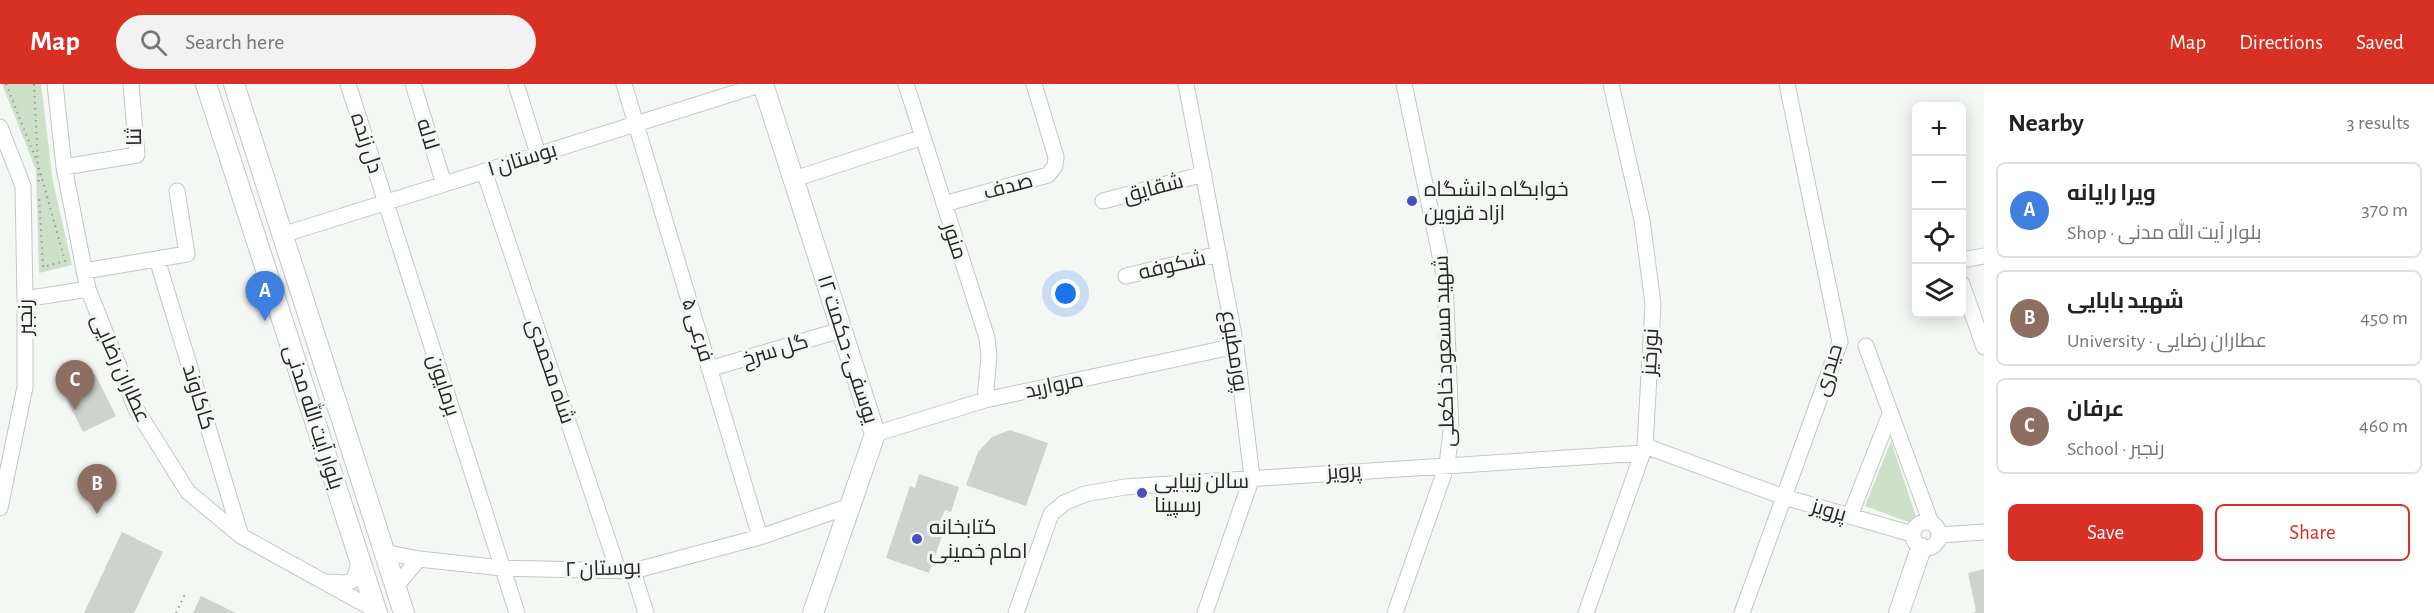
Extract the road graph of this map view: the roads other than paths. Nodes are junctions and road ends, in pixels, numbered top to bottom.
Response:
1 (55, 84) edge
2 (131, 84) edge
3 (206, 84) edge
4 (234, 84) edge
5 (348, 84) edge
6 (413, 84) edge
7 (516, 84) edge
8 (624, 84) edge
9 (763, 84) edge
10 (906, 84) edge
11 (1034, 84) edge
12 (1186, 84) edge
13 (1404, 84) edge
14 (1611, 84) edge
15 (1787, 84) edge
16 (636, 124) junction
17 (0, 127) edge
18 (923, 137) junction
19 (538, 154) junction
20 (64, 167) junction
21 (484, 171) junction
22 (1203, 174) junction
23 (794, 179) junction
24 (444, 184) junction
25 (177, 191) dead end
26 (1103, 201) dead end
27 (386, 202) junction
28 (944, 204) junction
29 (282, 235) junction
30 (1219, 254) junction
31 (1984, 256) edge
32 (157, 259) junction
33 (1966, 259) edge
34 (84, 271) junction
35 (1126, 276) dead end
36 (88, 289) junction
37 (1966, 295) edge
38 (25, 299) junction
39 (842, 330) junction
40 (1236, 346) junction
41 (1866, 346) dead end
42 (1984, 347) edge
43 (709, 369) junction
44 (331, 387) junction
45 (306, 394) junction
46 (985, 400) junction
47 (1890, 414) junction
48 (875, 434) junction
49 (1644, 449) junction
50 (1448, 465) junction
51 (1252, 477) junction
52 (1784, 497) junction
53 (850, 506) junction
54 (0, 508) edge
55 (1850, 516) junction
56 (1935, 529) junction
57 (1984, 532) edge
58 (241, 536) junction
59 (760, 537) junction
60 (1917, 541) junction
61 (384, 552) junction
62 (419, 559) junction
63 (360, 560) junction
64 (502, 568) junction
65 (626, 571) junction
66 (325, 582) junction
67 (396, 586) junction
68 (377, 612) edge
69 (404, 613) edge
70 (517, 613) edge
71 (646, 613) edge
72 (813, 613) edge
73 (1017, 613) edge
74 (1205, 613) edge
75 (1395, 613) edge
76 (1586, 613) edge
77 (1742, 613) edge
78 (1899, 613) edge

1 - 20 street, عطاران رضایی
2 - 20 street, ثنا
3 - 45 street, بلوار آیت الله مدنی
4 - 29 street, بلوار آیت الله مدنی
5 - 27 street, دل زنده
6 - 24 street, لاله
7 - 19 street
8 - 16 street, فرعی ۵
9 - 16 street, بوستان ۱
9 - 23 street, یوسفی- حکمت ۱۲
10 - 18 street, منور
11 - 28 street, صدف
12 - 22 street, پورمطبوع
13 - 50 street, شهید مسعود خاکعلی
14 - 49 street, نورخیز
15 - 52 street, حیدری
16 - 19 street, بوستان ۱
16 - 43 street, فرعی ۵
17 - 38 street, رنجبر
18 - 23 street
18 - 28 street, منور
19 - 21 street, بوستان ۱
20 - 34 street, عطاران رضایی
21 - 24 street, بوستان ۱
21 - 65 street, شاه محمدی
22 - 26 street, شقایق
22 - 30 street, پورمطبوع
23 - 39 street, یوسفی- حکمت ۱۲
24 - 27 street, بوستان ۱
25 - 32 street
27 - 29 street, بوستان ۱
27 - 64 street, برمایون
28 - 46 street, منور
29 - 44 street, بلوار آیت الله مدنی
30 - 35 street, شکوفه
30 - 40 street, پورمطبوع
31 - 33 street
32 - 34 street
32 - 58 street, کاکاوند
34 - 36 street, عطاران رضایی
36 - 38 street
36 - 58 street, عطاران رضایی
37 - 42 street
38 - 54 street, رنجبر
39 - 43 street, گل سرخ
39 - 48 street, یوسفی- حکمت ۱۲
40 - 46 street, مروارید
40 - 51 street, پورمطبوع
41 - 47 street
43 - 59 street, فرعی ۵
44 - 45 street
44 - 61 street, بلوار آیت الله مدنی
45 - 63 street, بلوار آیت الله مدنی
46 - 48 street, مروارید
47 - 55 street
47 - 56 street
48 - 53 street, یوسفی- حکمت ۱۲
49 - 50 street, پرویز
49 - 52 street, پرویز
49 - 76 street, نورخیز
50 - 51 street, پرویز
50 - 75 street, شهید مسعود خاکعلی
51 - 73 street, پرویز
51 - 74 street, پورمطبوع
52 - 55 street, پرویز
52 - 77 street, حیدری
53 - 59 street, بوستان ۲
53 - 72 street, یوسفی- حکمت ۱۲
55 - 60 street, پرویز
56 - 57 street
56 - 60 street
56 - 60 street
58 - 66 street, عطاران رضایی
59 - 65 street, بوستان ۲
60 - 78 street
61 - 62 street, بوستان ۲
61 - 67 street, بلوار آیت الله مدنی
62 - 64 street, بوستان ۲
62 - 67 street
63 - 66 street
63 - 68 street, بلوار آیت الله مدنی
64 - 65 street, بوستان ۲
64 - 70 street, برمایون
65 - 71 street, شاه محمدی
66 - 68 street, عطاران رضایی
67 - 69 street, بلوار آیت الله مدنی

